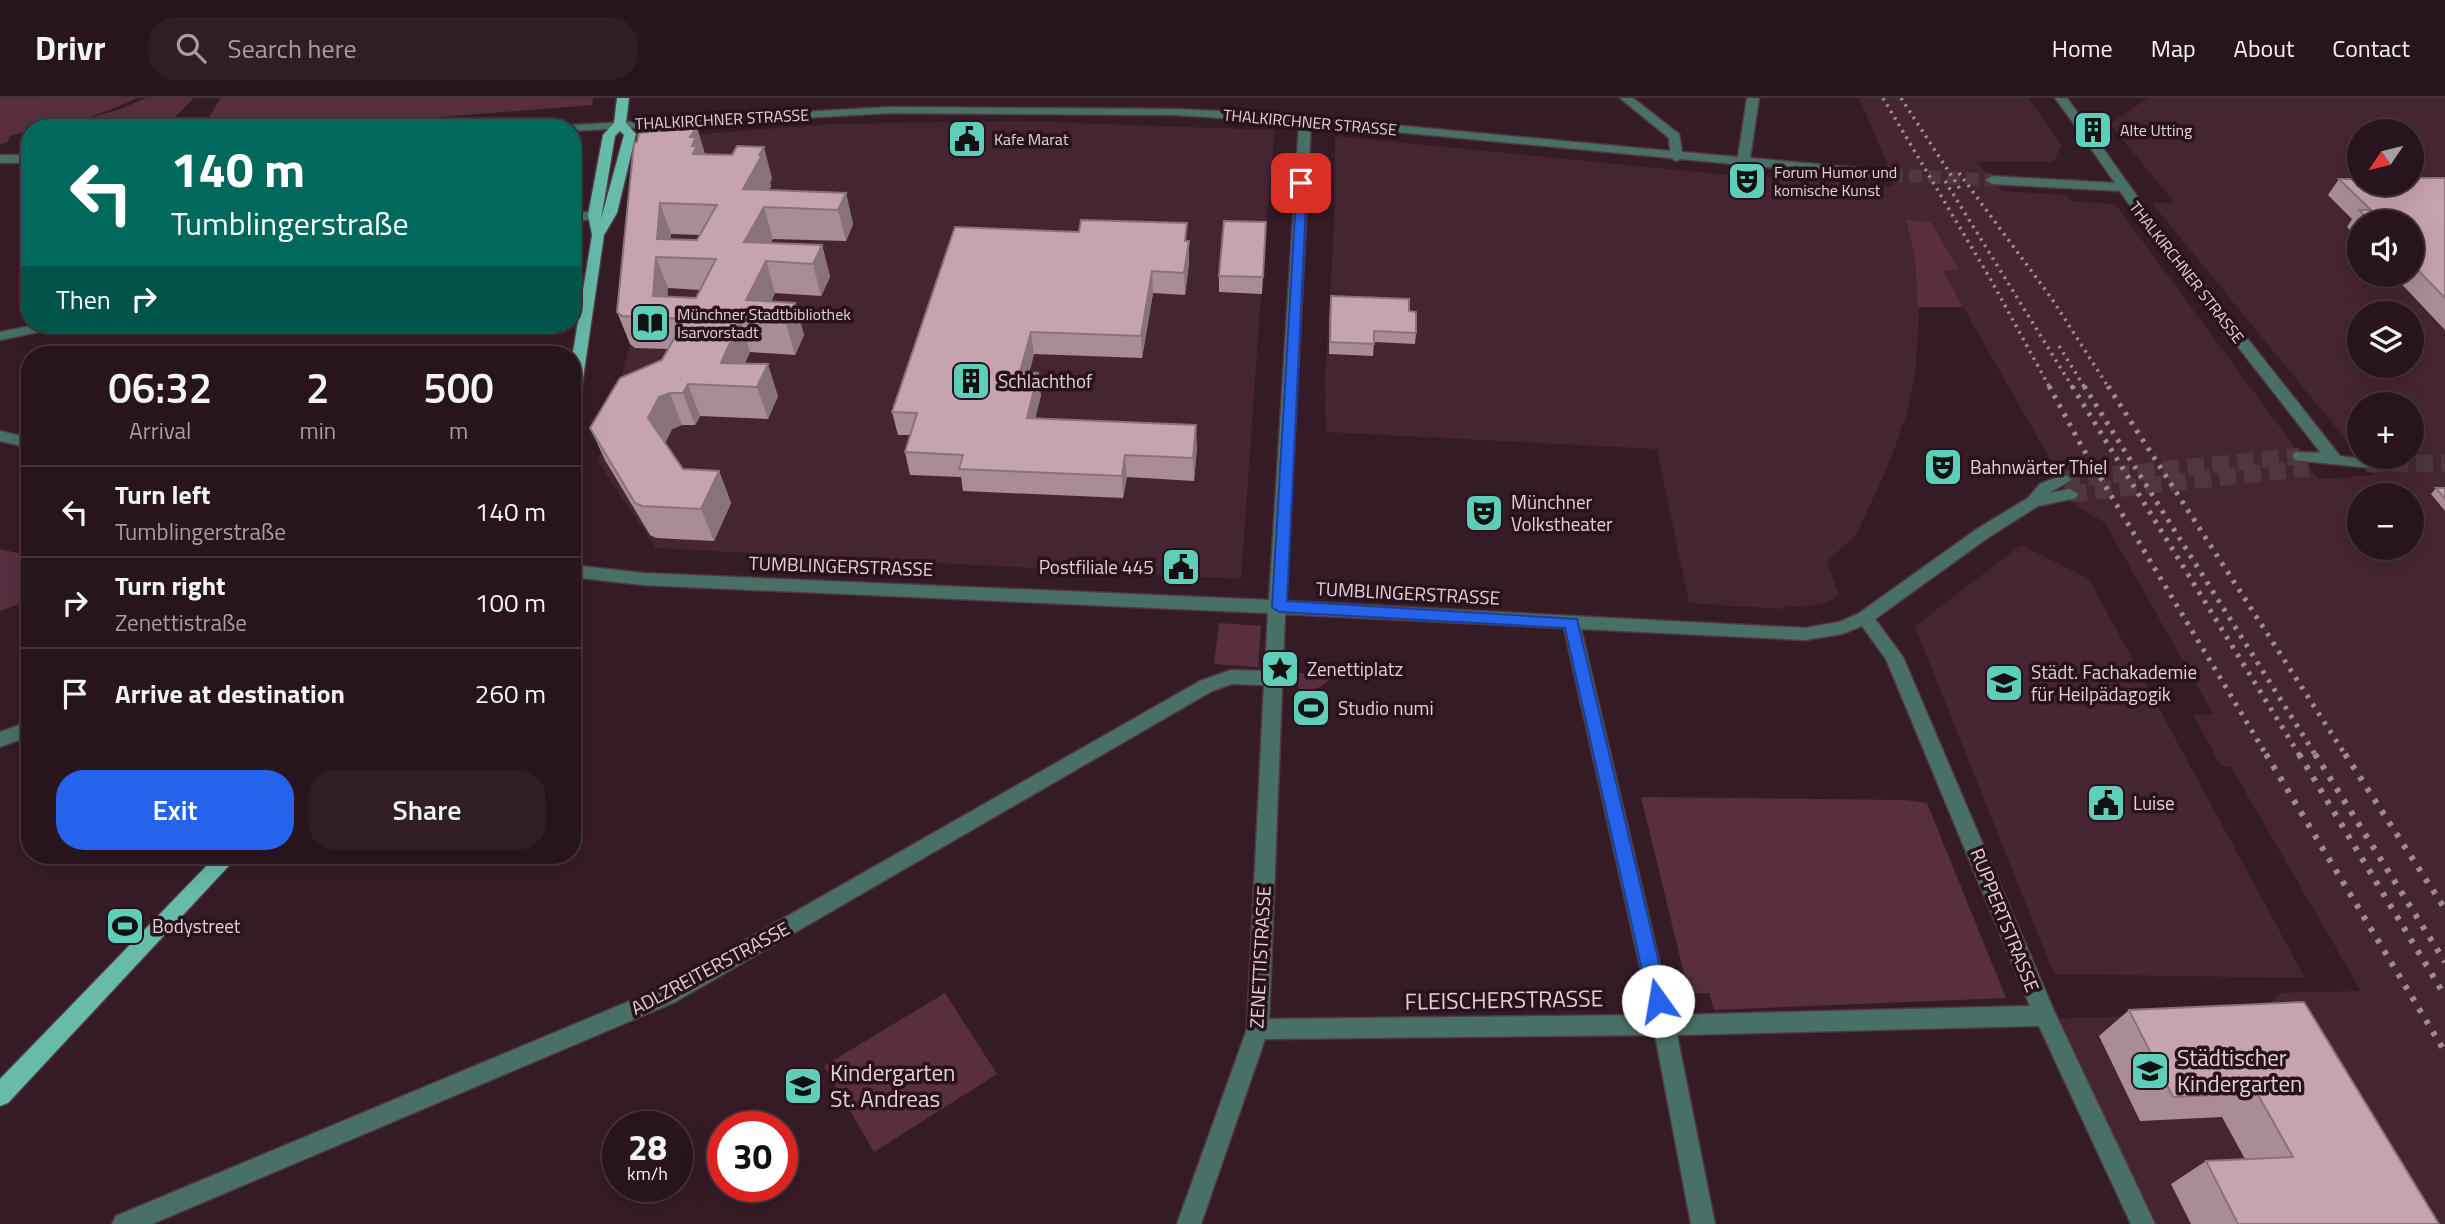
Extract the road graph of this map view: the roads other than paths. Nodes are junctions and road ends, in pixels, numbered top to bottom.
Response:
1 (623, 98) edge
2 (1626, 98) edge
3 (1753, 98) edge
4 (2061, 98) edge
5 (1306, 120) junction
6 (620, 124) junction
7 (581, 127) edge
8 (2084, 130) tunnel mouth
9 (2093, 143) tunnel mouth
10 (1675, 156) junction
11 (0, 159) edge
12 (21, 159) edge
13 (1743, 163) junction
14 (1890, 175) tunnel mouth
15 (1992, 180) tunnel mouth
16 (2123, 187) junction
17 (594, 215) junction
18 (581, 217) edge
19 (598, 235) junction
20 (21, 332) edge
21 (0, 336) edge
22 (581, 347) edge
23 (0, 436) edge
24 (21, 441) edge
25 (2334, 459) junction
26 (2347, 459) edge
27 (2305, 462) tunnel mouth
28 (2066, 487) tunnel mouth
29 (581, 572) edge
30 (1279, 607) junction
31 (1864, 618) junction
32 (1571, 623) junction
33 (1273, 678) junction
34 (21, 732) edge
35 (0, 740) edge
36 (221, 864) edge
37 (2045, 1016) junction
38 (1664, 1025) junction
39 (1258, 1029) junction
40 (0, 1096) edge
41 (124, 1224) edge
42 (1189, 1224) edge
43 (1703, 1224) edge
44 (2143, 1224) edge

1 - 6 main road
2 - 10 street
3 - 13 street
4 - 8 street
5 - 6 street, THALKIRCHNER STRASSE
5 - 10 street, THALKIRCHNER STRASSE
5 - 30 street
6 - 7 street, THALKIRCHNER STRASSE
6 - 17 main road
6 - 19 main road
9 - 16 street
10 - 13 street, THALKIRCHNER STRASSE
11 - 12 street
13 - 14 street, THALKIRCHNER STRASSE
15 - 16 street, THALKIRCHNER STRASSE
16 - 25 street, THALKIRCHNER STRASSE
17 - 18 street
17 - 19 main road
19 - 22 main road
20 - 21 street
23 - 24 street
25 - 26 street
25 - 27 street
28 - 31 street, TUMBLINGERSTRASSE
29 - 30 street, TUMBLINGERSTRASSE
30 - 32 street, TUMBLINGERSTRASSE
30 - 33 street
31 - 32 street, TUMBLINGERSTRASSE
31 - 37 street, RUPPERTSTRASSE
32 - 38 street
33 - 39 street, ZENETTISTRASSE
33 - 41 street, ADLZREITERSTRASSE
34 - 35 street
36 - 40 main road
37 - 38 street, FLEISCHERSTRASSE
37 - 44 street, RUPPERTSTRASSE
38 - 39 street, FLEISCHERSTRASSE
38 - 43 street
39 - 42 street, ZENETTISTRASSE

